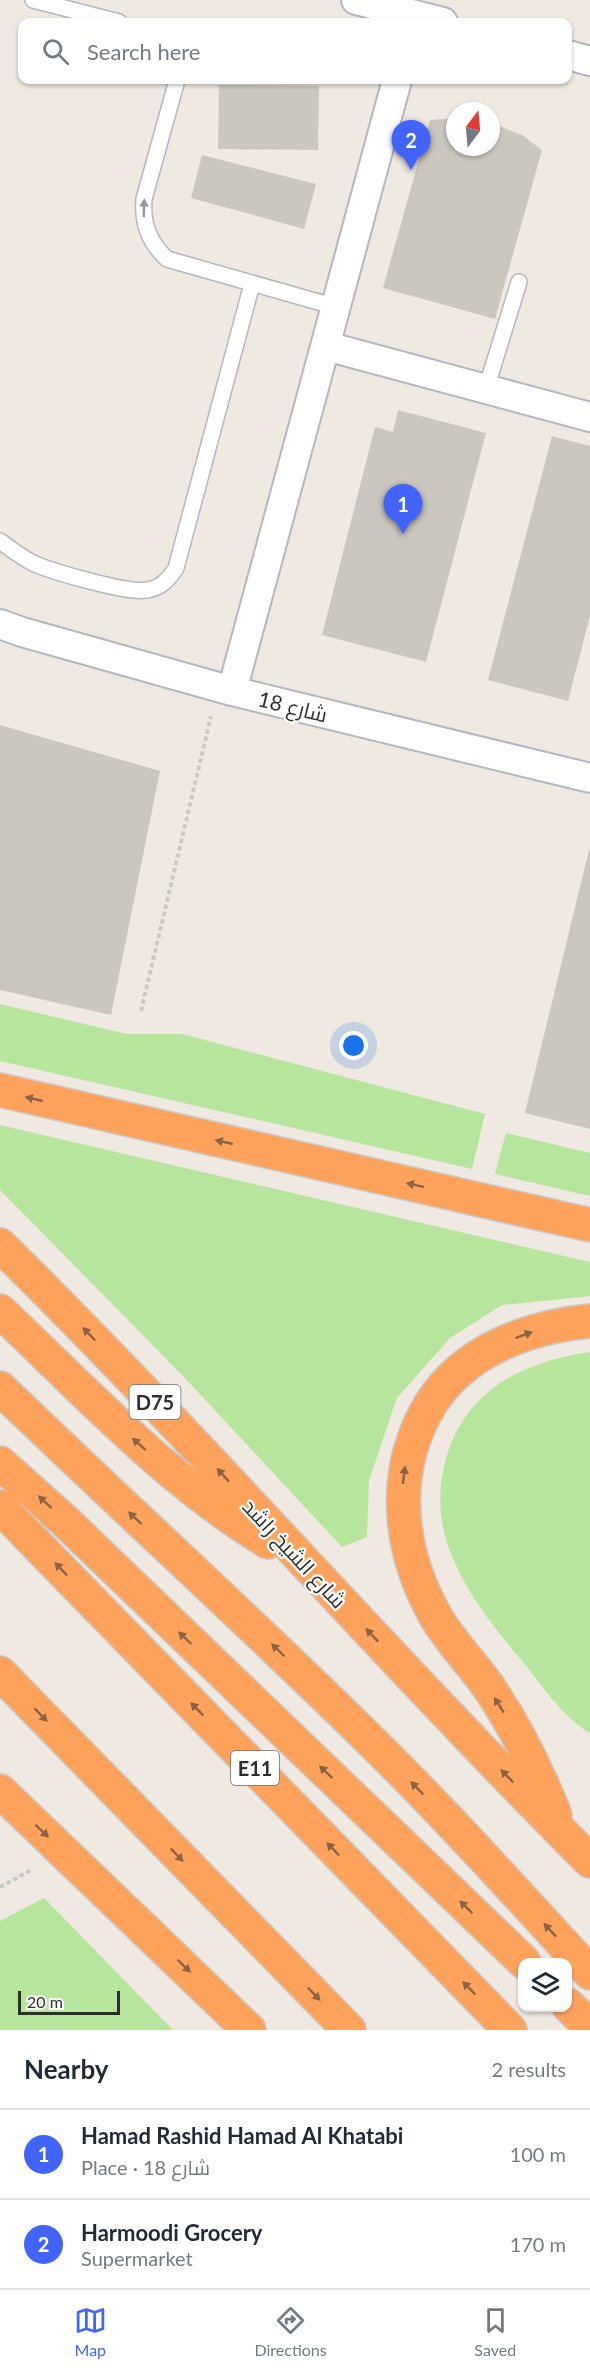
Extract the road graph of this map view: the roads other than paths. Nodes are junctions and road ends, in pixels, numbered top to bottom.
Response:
1 (356, 0) edge
2 (38, 1) edge
3 (104, 18) edge
4 (410, 18) edge
5 (572, 56) edge
6 (590, 61) edge
7 (176, 84) edge
8 (395, 84) edge
9 (519, 282) dead end
10 (252, 284) junction
11 (336, 307) junction
12 (326, 346) junction
13 (486, 389) junction
14 (590, 417) edge
15 (0, 541) edge
16 (0, 624) edge
17 (221, 700) junction
18 (590, 778) edge
19 (0, 1090) edge
20 (590, 1225) edge
21 (0, 1245) edge
22 (0, 1311) edge
23 (590, 1321) edge
24 (0, 1388) edge
25 (0, 1463) edge
26 (0, 1507) edge
27 (305, 1565) junction
28 (0, 1673) edge
29 (0, 1791) edge
30 (562, 1833) junction
31 (590, 1861) edge
32 (520, 1958) edge
33 (590, 1972) edge
34 (572, 2010) edge
35 (590, 2028) edge
36 (249, 2030) edge
37 (349, 2030) edge
38 (510, 2030) edge

1 - 4 street
2 - 3 lane
5 - 6 street
10 -> 7 lane
8 - 11 street
9 - 13 lane
10 - 11 lane
10 - 15 lane
11 - 12 street
12 - 13 street
12 - 17 street
13 - 14 street
16 - 17 street, شارع 18
17 - 18 street, شارع 18
20 -> 19 highway
27 -> 21 highway, شارع الشيخ راشد / D75
27 -> 22 highway
30 -> 23 highway
33 -> 24 highway
32 -> 25 highway
38 -> 26 highway, E11
30 -> 27 highway, شارع الشيخ راشد / D75
28 -> 37 highway
29 -> 36 highway
30 - 31 highway, شارع الشيخ راشد / D75
34 - 35 highway

